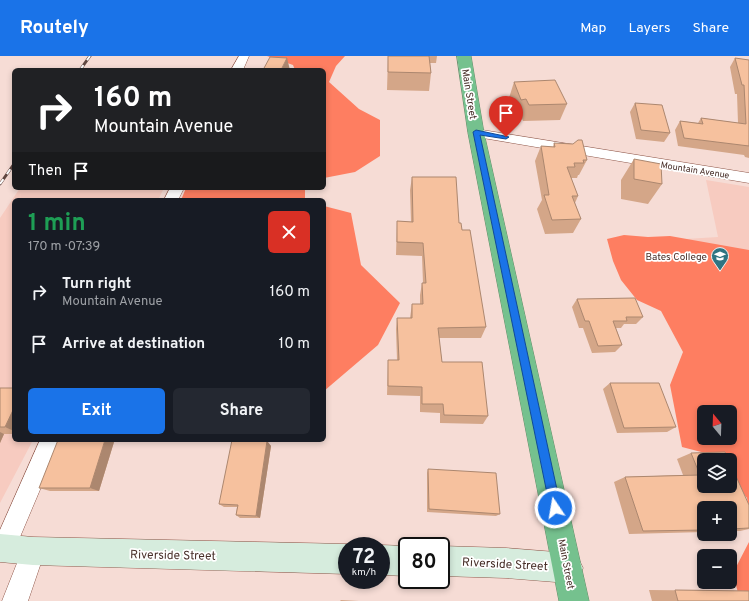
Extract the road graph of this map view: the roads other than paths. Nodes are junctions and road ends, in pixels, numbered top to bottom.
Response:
1 (244, 56) edge
2 (464, 56) edge
3 (238, 68) edge
4 (476, 132) junction
5 (749, 178) edge
6 (50, 442) edge
7 (2, 548) edge
8 (33, 551) junction
9 (338, 559) edge
10 (450, 562) edge
11 (568, 568) junction
12 (15, 601) edge
13 (574, 601) edge

1 - 3 street
2 - 4 highway, Main Street
4 - 5 street, Mountain Avenue
4 - 11 highway, Main Street
6 - 7 street
7 - 8 street, Riverside Street
8 - 9 street, Riverside Street
8 - 12 street
10 - 11 street, Riverside Street
11 - 13 highway, Main Street

